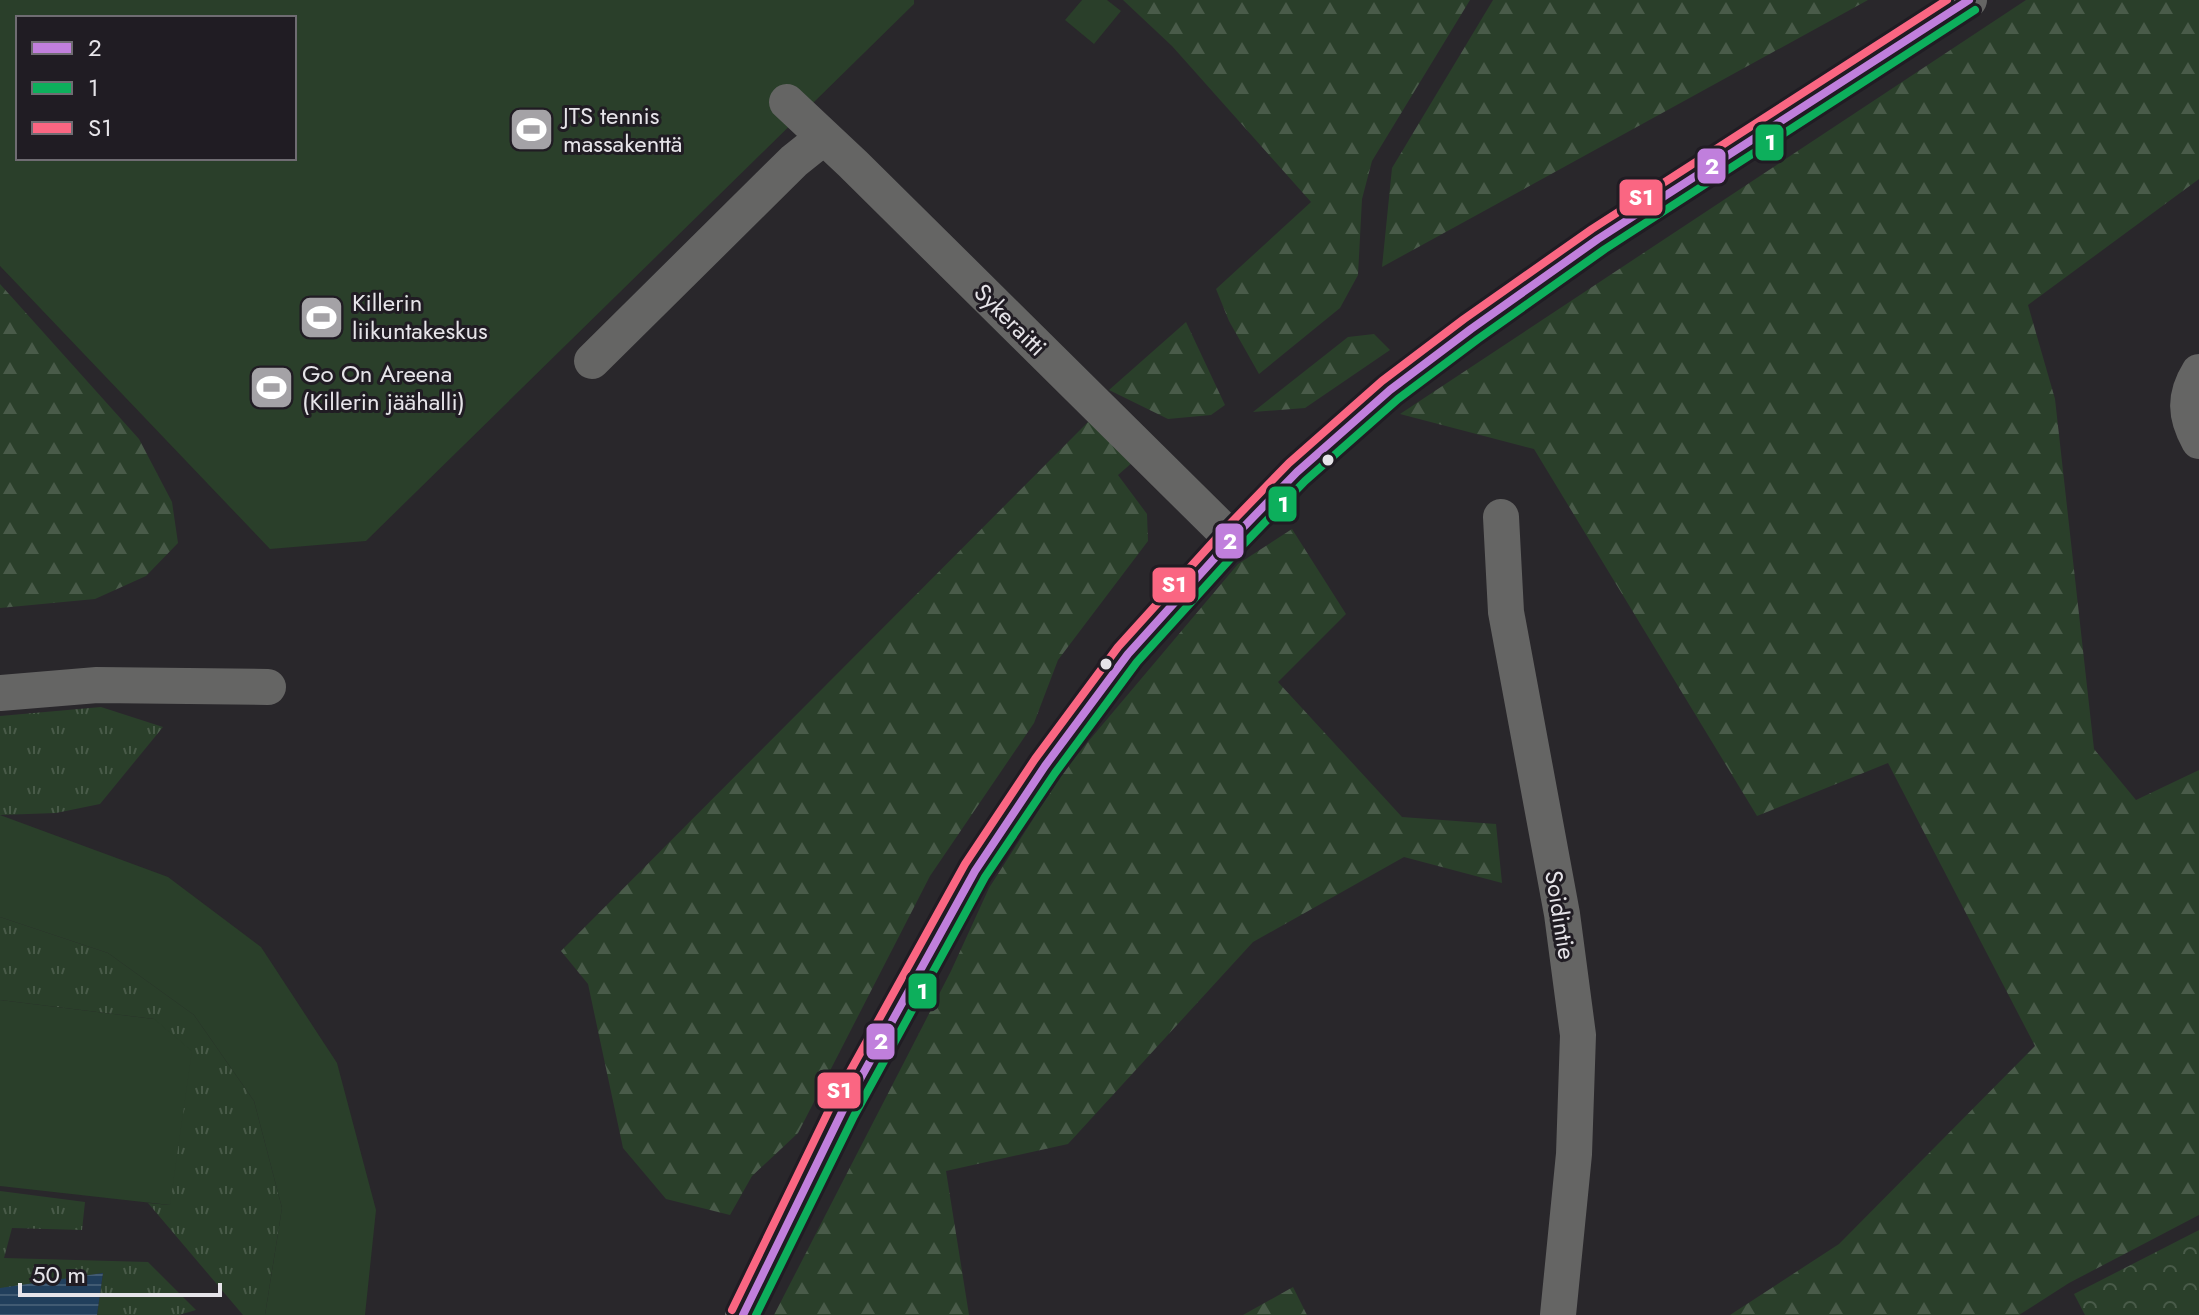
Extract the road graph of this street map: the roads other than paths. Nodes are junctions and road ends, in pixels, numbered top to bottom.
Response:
1 (1969, 0) edge
2 (787, 102) dead end
3 (824, 137) junction
4 (592, 361) dead end
5 (2199, 372) edge
6 (2199, 441) edge
7 (1501, 517) dead end
8 (1232, 539) junction
9 (268, 687) dead end
10 (0, 693) edge
11 (743, 1315) edge
12 (1558, 1315) edge

1 - 8 street
2 - 3 street, Sykeraitti
3 - 4 street
3 - 8 street, Sykeraitti
5 - 6 street
7 - 12 street, Soidintie
8 - 11 street
9 - 10 street

